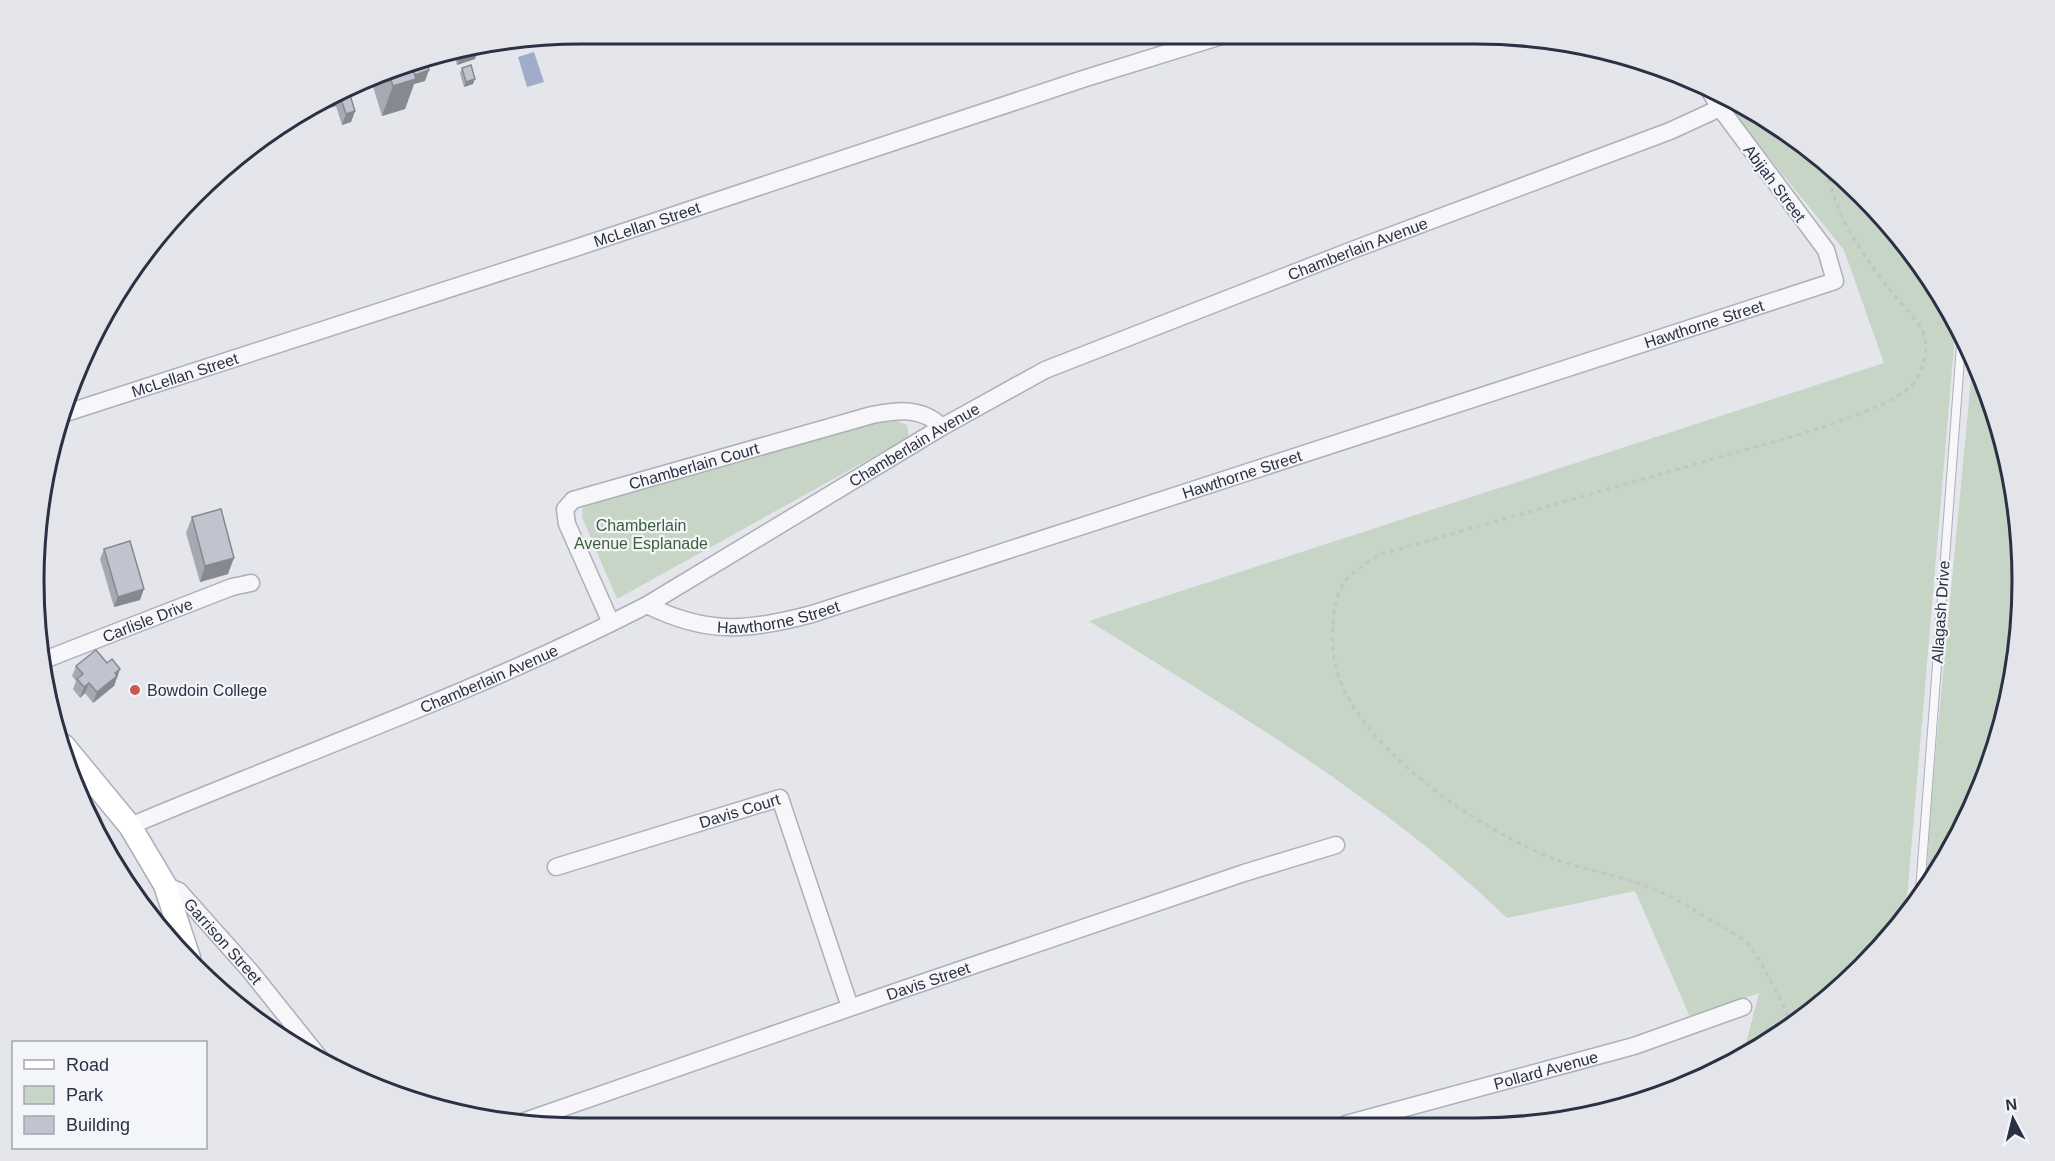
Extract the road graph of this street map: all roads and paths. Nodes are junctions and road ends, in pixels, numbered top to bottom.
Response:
1 (1196, 44) edge
2 (1715, 100) edge
3 (1719, 108) junction
4 (1827, 176) edge
5 (1835, 281) joint
6 (1960, 353) edge
7 (71, 411) edge
8 (942, 427) junction
9 (251, 583) dead end
10 (647, 605) junction
11 (611, 623) junction
12 (49, 658) edge
13 (74, 758) edge
14 (130, 826) junction
15 (1336, 845) dead end
16 (556, 867) dead end
17 (1921, 879) edge
18 (165, 885) junction
19 (178, 936) edge
20 (850, 1007) junction
21 (1743, 1007) dead end
22 (1788, 1016) edge
23 (308, 1044) edge
24 (540, 1116) edge
25 (1368, 1118) edge

1 - 7 street, McLellan Street
2 - 3 street, Abijah Street
3 - 5 street, Abijah Street
3 - 8 street, Chamberlain Avenue
4 - 22 path
5 - 10 street, Hawthorne Street
6 - 17 lane, Allagash Drive
8 - 10 street, Chamberlain Avenue
8 - 11 street, Chamberlain Court
9 - 12 street, Carlisle Drive
10 - 11 street, Chamberlain Avenue
11 - 14 street, Chamberlain Avenue
13 - 14 main road
14 - 18 main road
15 - 20 street, Davis Street
16 - 20 street, Davis Court
18 - 19 main road
18 - 23 street, Garrison Street
20 - 24 street, Davis Street
21 - 25 street, Pollard Avenue

